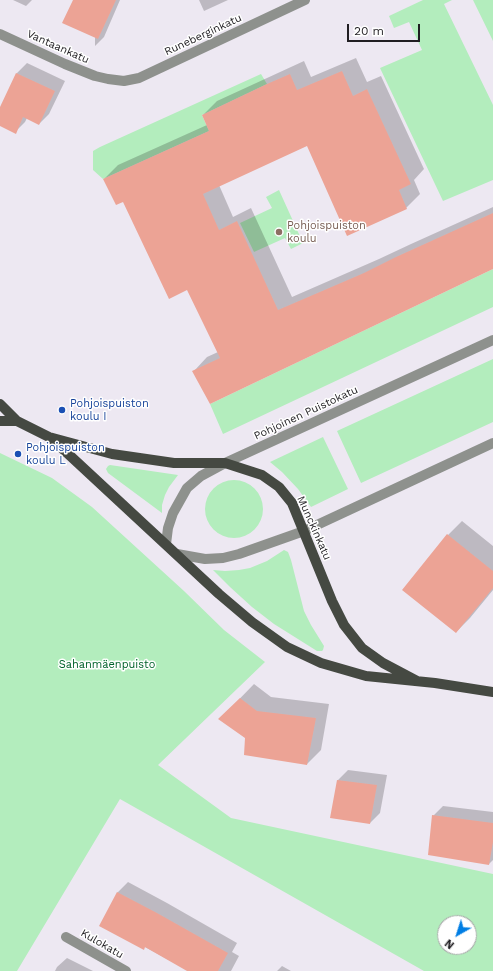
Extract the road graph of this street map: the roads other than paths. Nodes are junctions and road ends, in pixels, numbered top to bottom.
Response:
1 (305, 0) edge
2 (0, 34) edge
3 (108, 79) joint
4 (493, 340) edge
5 (0, 404) edge
6 (0, 421) edge
7 (17, 422) junction
8 (49, 437) junction
9 (493, 443) edge
10 (225, 463) junction
11 (304, 531) junction
12 (166, 544) junction
13 (177, 554) junction
14 (417, 681) junction
15 (493, 692) edge
16 (66, 937) dead end
17 (126, 971) edge

1 - 3 street, Runeberginkatu
2 - 3 street, Vantaankatu
4 - 10 street, Pohjoinen Puistokatu
5 - 7 main road, Munckinkatu
6 - 7 main road, Munckinkatu
7 - 8 main road, Munckinkatu
8 - 10 main road, Munckinkatu
8 - 12 main road, Munckinkatu
9 - 11 street
10 - 11 main road, Munckinkatu
10 - 12 street, Pohjoinen Puistokatu
11 - 13 street
11 - 14 main road, Munckinkatu
12 - 13 main road, Munckinkatu
13 - 14 main road, Munckinkatu
14 - 15 main road, Munckinkatu
16 - 17 street, Kulokatu

